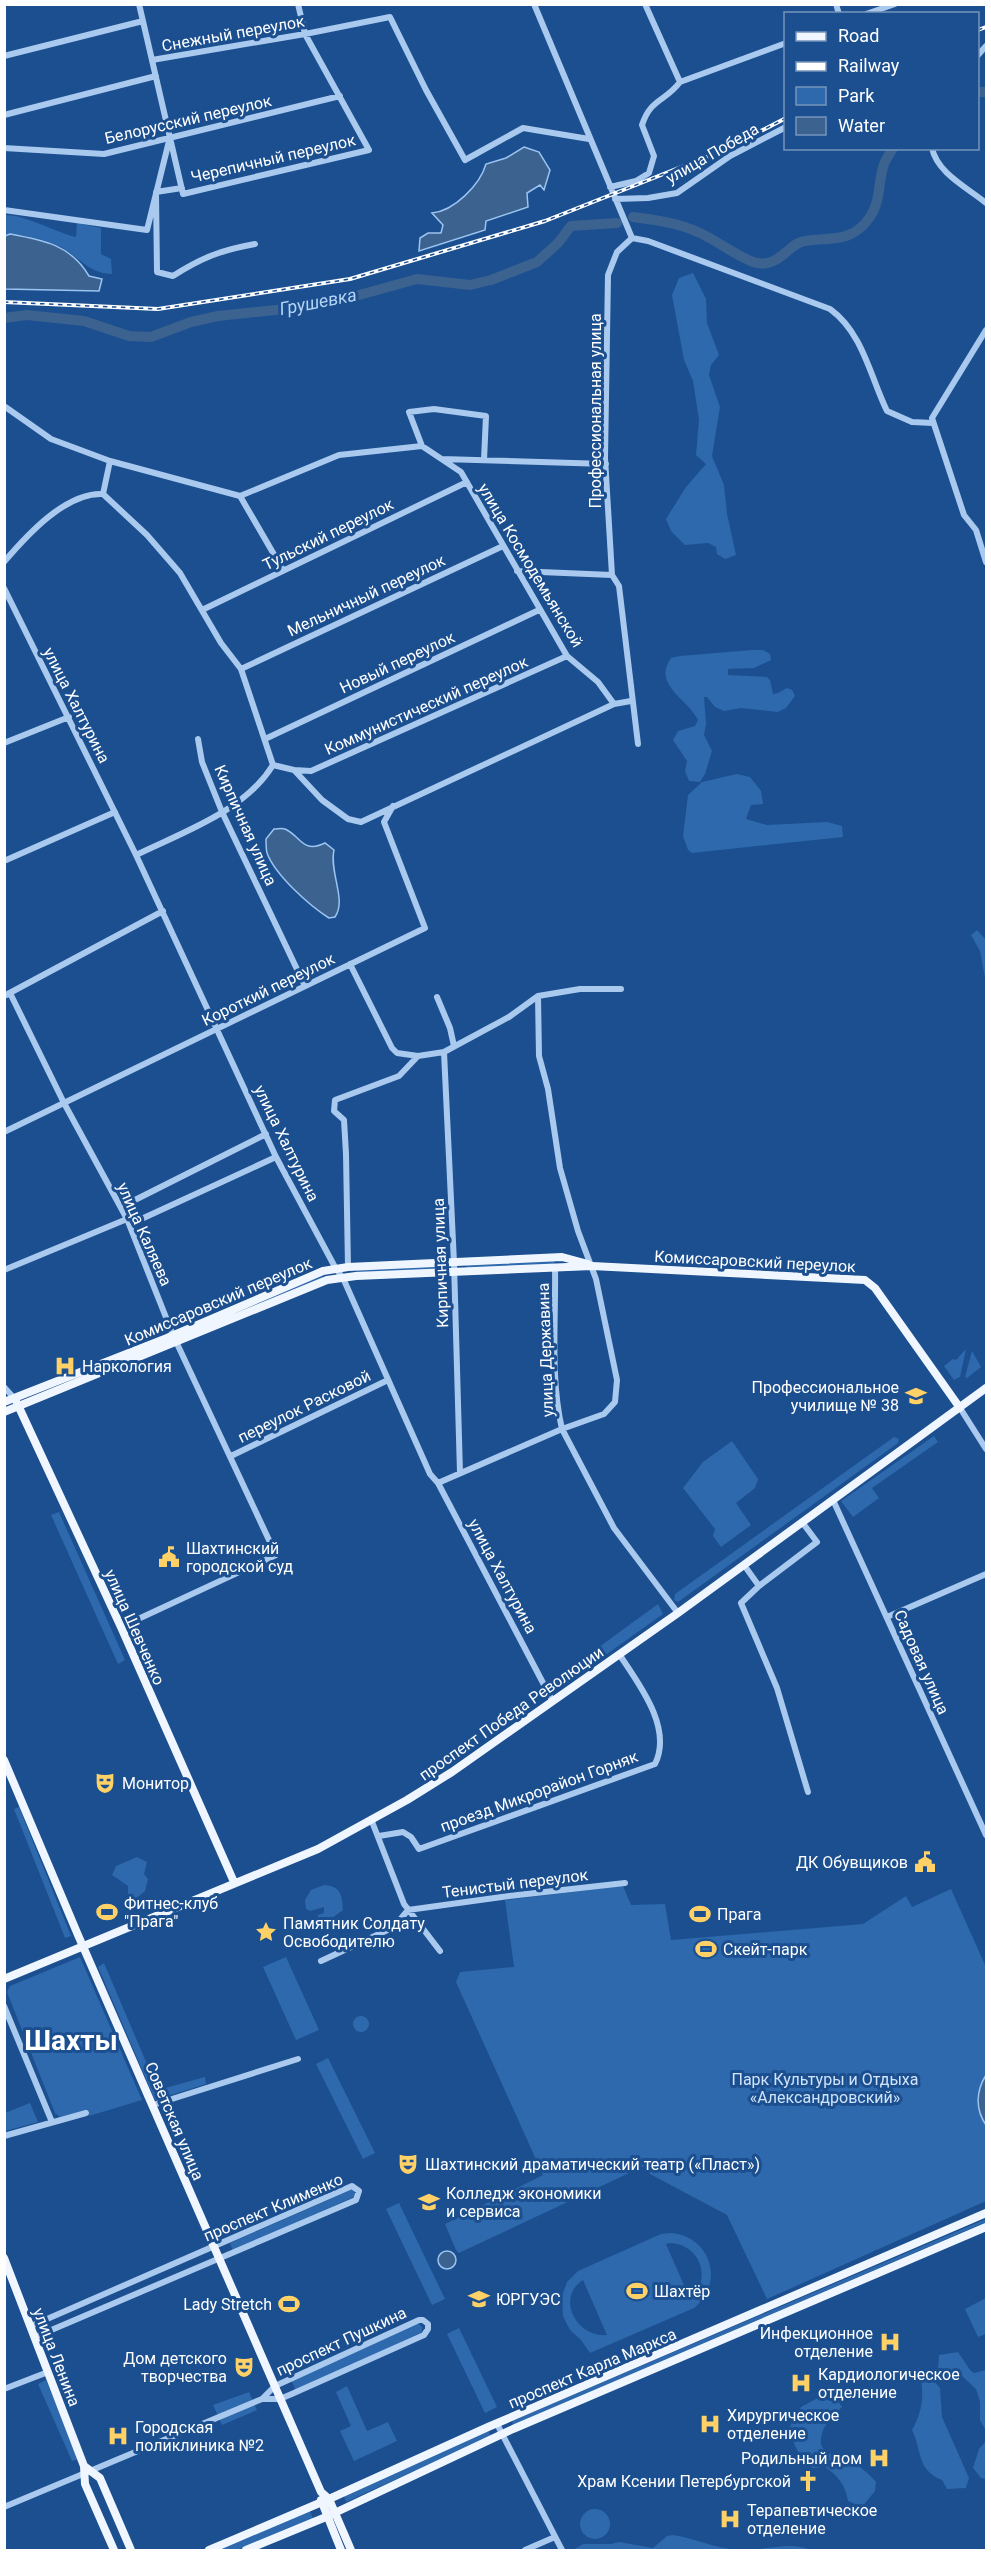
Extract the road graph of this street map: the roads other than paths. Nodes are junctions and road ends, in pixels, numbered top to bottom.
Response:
1 (139, 4) edge
2 (298, 4) edge
3 (534, 4) edge
4 (645, 4) edge
5 (895, 4) edge
6 (872, 12) edge
7 (143, 21) junction
8 (305, 34) junction
9 (784, 44) edge
10 (4, 56) edge
11 (152, 60) junction
12 (156, 76) junction
13 (680, 82) junction
14 (340, 96) junction
15 (4, 115) edge
16 (784, 128) edge
17 (170, 137) junction
18 (589, 138) junction
19 (4, 148) edge
20 (933, 150) edge
21 (610, 187) junction
22 (182, 191) junction
23 (156, 192) junction
24 (615, 199) junction
25 (987, 203) edge
26 (4, 210) edge
27 (632, 238) junction
28 (255, 244) dead end
29 (987, 330) edge
30 (4, 406) edge
31 (933, 423) junction
32 (422, 446) junction
33 (441, 459) junction
34 (484, 460) junction
35 (110, 461) junction
36 (606, 465) junction
37 (466, 482) junction
38 (103, 494) junction
39 (240, 496) junction
40 (503, 546) junction
41 (4, 562) edge
42 (987, 562) edge
43 (283, 570) junction
44 (517, 571) junction
45 (612, 575) junction
46 (5, 591) edge
47 (201, 610) junction
48 (539, 610) junction
49 (567, 656) junction
50 (241, 669) junction
51 (631, 701) junction
52 (614, 704) junction
53 (69, 717) junction
54 (198, 739) dead end
55 (265, 739) junction
56 (4, 743) edge
57 (638, 744) dead end
58 (273, 765) junction
59 (294, 770) junction
60 (393, 806) junction
61 (115, 812) junction
62 (222, 812) junction
63 (136, 855) junction
64 (4, 861) edge
65 (163, 911) junction
66 (350, 964) junction
67 (305, 986) junction
68 (621, 989) dead end
69 (7, 995) edge
70 (538, 996) junction
71 (437, 997) dead end
72 (218, 1028) junction
73 (454, 1046) junction
74 (444, 1052) junction
75 (418, 1056) junction
76 (64, 1103) junction
77 (4, 1132) edge
78 (266, 1134) junction
79 (276, 1157) junction
80 (121, 1207) junction
81 (127, 1219) junction
82 (454, 1263) junction
83 (592, 1266) junction
84 (348, 1267) junction
85 (555, 1268) junction
86 (336, 1269) junction
87 (4, 1270) edge
88 (454, 1272) junction
89 (344, 1278) junction
90 (175, 1339) junction
91 (388, 1380) junction
92 (4, 1387) edge
93 (987, 1388) edge
94 (14, 1398) junction
95 (4, 1402) edge
96 (20, 1406) junction
97 (960, 1408) junction
98 (4, 1412) edge
99 (562, 1429) junction
100 (987, 1449) edge
101 (231, 1456) junction
102 (460, 1473) junction
103 (438, 1483) junction
104 (832, 1500) junction
105 (802, 1522) junction
106 (744, 1565) junction
107 (987, 1574) edge
108 (759, 1586) junction
109 (678, 1613) junction
110 (887, 1617) junction
111 (121, 1627) junction
112 (619, 1654) junction
113 (552, 1700) junction
114 (4, 1760) edge
115 (808, 1792) dead end
116 (371, 1819) junction
117 (987, 1835) edge
118 (379, 1836) junction
119 (234, 1882) junction
120 (625, 1883) dead end
121 (408, 1910) junction
122 (83, 1947) junction
123 (440, 1951) dead end
124 (321, 1961) dead end
125 (4, 1979) edge
126 (4, 2006) edge
127 (298, 2059) dead end
128 (153, 2105) junction
129 (86, 2113) dead end
130 (52, 2122) junction
131 (4, 2136) edge
132 (987, 2213) edge
133 (987, 2227) edge
134 (214, 2247) junction
135 (4, 2258) edge
136 (219, 2260) junction
137 (31, 2326) junction
138 (35, 2337) junction
139 (48, 2372) junction
140 (274, 2386) junction
141 (4, 2389) edge
142 (262, 2399) junction
143 (280, 2399) junction
144 (497, 2424) junction
145 (502, 2434) junction
146 (87, 2470) junction
147 (321, 2493) junction
148 (329, 2499) junction
149 (321, 2503) junction
150 (4, 2507) edge
151 (335, 2512) junction
152 (326, 2517) junction
153 (555, 2537) junction
154 (114, 2550) edge
155 (131, 2550) edge
156 (209, 2550) edge
157 (246, 2550) edge
158 (341, 2550) edge
159 (351, 2550) edge
160 (525, 2550) edge
161 (561, 2550) edge

1 - 7 street
2 - 8 street
3 - 18 street
4 - 13 street
5 - 6 street
7 - 10 street
7 - 11 street
8 - 11 street, Снежный переулок
8 - 14 street
8 - 18 street, Снежный переулок
9 - 13 street
11 - 12 street
12 - 15 street, Снежный переулок
12 - 17 street
13 - 21 street
14 - 17 street, Белорусский переулок
14 - 22 street, Черепичный переулок
16 - 24 street, улица Победа
17 - 19 street, Белорусский переулок
17 - 22 street
17 - 23 street
18 - 21 street
20 - 25 street
21 - 24 street
22 - 23 street, Черепичный переулок
23 - 26 street
23 - 28 street
24 - 27 street
27 - 31 street
27 - 36 street, Профессиональная улица
29 - 31 street
30 - 35 street
31 - 42 street
32 - 33 street, улица Космодемьянской
32 - 34 street, улица Космодемьянской
32 - 39 street
33 - 34 street
33 - 37 street, улица Космодемьянской
34 - 36 street
35 - 38 street
35 - 39 street
36 - 45 street, Профессиональная улица
37 - 40 street, улица Космодемьянской
37 - 43 street, Тульский переулок
38 - 41 street
38 - 47 street
39 - 43 street
40 - 44 street, улица Космодемьянской
40 - 50 street, Мельничный переулок
43 - 47 street, Тульский переулок
44 - 45 street
44 - 48 street, улица Космодемьянской
45 - 51 street, Профессиональная улица
46 - 53 street, улица Халтурина
47 - 50 street
48 - 49 street, улица Космодемьянской
48 - 55 street, Новый переулок
49 - 52 street, улица Космодемьянской
49 - 59 street, Коммунистический переулок
50 - 55 street
51 - 52 street
51 - 57 street, Профессиональная улица
52 - 60 street
53 - 56 street
53 - 61 street, улица Халтурина
54 - 62 street, Кирпичная улица
55 - 58 street
58 - 59 street
58 - 62 street
59 - 60 street
60 - 66 street, Короткий переулок
61 - 63 street, улица Халтурина
61 - 64 street
62 - 63 street
62 - 67 street, Кирпичная улица
63 - 65 street, улица Халтурина
65 - 69 street
65 - 72 street, улица Халтурина
66 - 67 street, Короткий переулок
66 - 75 street
67 - 72 street, Короткий переулок
68 - 70 street
69 - 76 street, улица Каляева
70 - 73 street
70 - 83 street
71 - 73 street
72 - 76 street, Короткий переулок
72 - 78 street, улица Халтурина
73 - 74 street
74 - 75 street
74 - 82 street, Кирпичная улица
75 - 84 street, улица Халтурина
76 - 77 street, Короткий переулок
76 - 80 street, улица Каляева
78 - 79 street, улица Халтурина
78 - 80 street
79 - 81 street
79 - 86 street, улица Халтурина
80 - 81 street, улица Каляева
81 - 87 street
81 - 90 street, улица Каляева
82 - 83 main road, Комиссаровский переулок
82 - 84 main road, Комиссаровский переулок
82 - 88 street, Кирпичная улица
83 - 85 main road, Комиссаровский переулок
83 - 97 main road, Комиссаровский переулок
83 - 99 street
84 - 86 main road, Комиссаровский переулок
85 - 88 main road, Комиссаровский переулок
85 - 99 street, улица Державина
86 - 89 street, улица Халтурина
86 - 90 main road, Комиссаровский переулок
88 - 89 main road, Комиссаровский переулок
88 - 102 street, Кирпичная улица
89 - 90 main road, Комиссаровский переулок
89 - 91 street, улица Халтурина
90 - 94 main road, Комиссаровский переулок
90 - 96 main road, Комиссаровский переулок
90 - 101 street, улица Каляева
91 - 101 street, переулок Расковой
91 - 103 street, улица Халтурина
92 - 94 street, улица Шевченко
93 - 97 main road, проспект Победа Революции
94 - 95 main road, Комиссаровский переулок
94 - 96 main road, улица Шевченко
96 - 98 main road, Комиссаровский переулок
96 - 111 main road, улица Шевченко
97 - 100 street
97 - 104 main road, проспект Победа Революции
99 - 102 street
99 - 109 street, улица Державина
101 - 111 street, улица Каляева
102 - 103 street
103 - 113 street, улица Халтурина
104 - 105 main road, проспект Победа Революции
104 - 110 street, Садовая улица
105 - 106 main road, проспект Победа Революции
105 - 108 street
106 - 108 street
106 - 109 main road, проспект Победа Революции
107 - 110 street
108 - 115 street
109 - 112 main road, проспект Победа Революции
110 - 117 street, Садовая улица
111 - 119 main road, улица Шевченко
112 - 113 main road, проспект Победа Революции
112 - 118 street, проезд Микрорайон Горняк
113 - 116 main road, проспект Победа Революции
114 - 122 main road, Советская улица
116 - 118 street
116 - 119 main road, проспект Победа Революции
118 - 121 street
119 - 122 main road, проспект Победа Революции
120 - 121 street, Тенистый переулок
121 - 123 street
121 - 124 street
122 - 125 main road, проспект Победа Революции
122 - 128 main road, Советская улица
126 - 130 street
127 - 128 street
128 - 134 main road, Советская улица
129 - 130 street
130 - 131 street
132 - 144 main road, проспект Карла Маркса
133 - 145 main road, проспект Карла Маркса
134 - 136 main road, Советская улица
134 - 136 street, проспект Клименко
134 - 137 street, проспект Клименко
135 - 137 main road, улица Ленина
136 - 138 street, проспект Клименко
136 - 140 main road, Советская улица
137 - 138 main road, улица Ленина
138 - 139 main road, улица Ленина
139 - 141 street
139 - 146 main road, улица Ленина
140 - 142 street, проспект Пушкина
140 - 143 main road, Советская улица
140 - 143 street, проспект Пушкина
142 - 143 street, проспект Пушкина
142 - 146 street, проспект Пушкина
143 - 147 main road, Советская улица
144 - 145 street
144 - 148 main road, проспект Карла Маркса
145 - 151 main road, проспект Карла Маркса
145 - 153 street
146 - 150 street, проспект Пушкина
146 - 154 main road, улица Ленина
146 - 155 main road, улица Ленина
147 - 148 main road, Советская улица
147 - 149 main road, Советская улица
148 - 149 main road, проспект Карла Маркса
148 - 151 main road, Советская улица
149 - 152 main road, Советская улица
149 - 156 main road, проспект Карла Маркса
151 - 152 main road, проспект Карла Маркса
151 - 159 main road, Советская улица
152 - 157 main road, проспект Карла Маркса
152 - 158 main road, Советская улица
153 - 160 street
153 - 161 street

